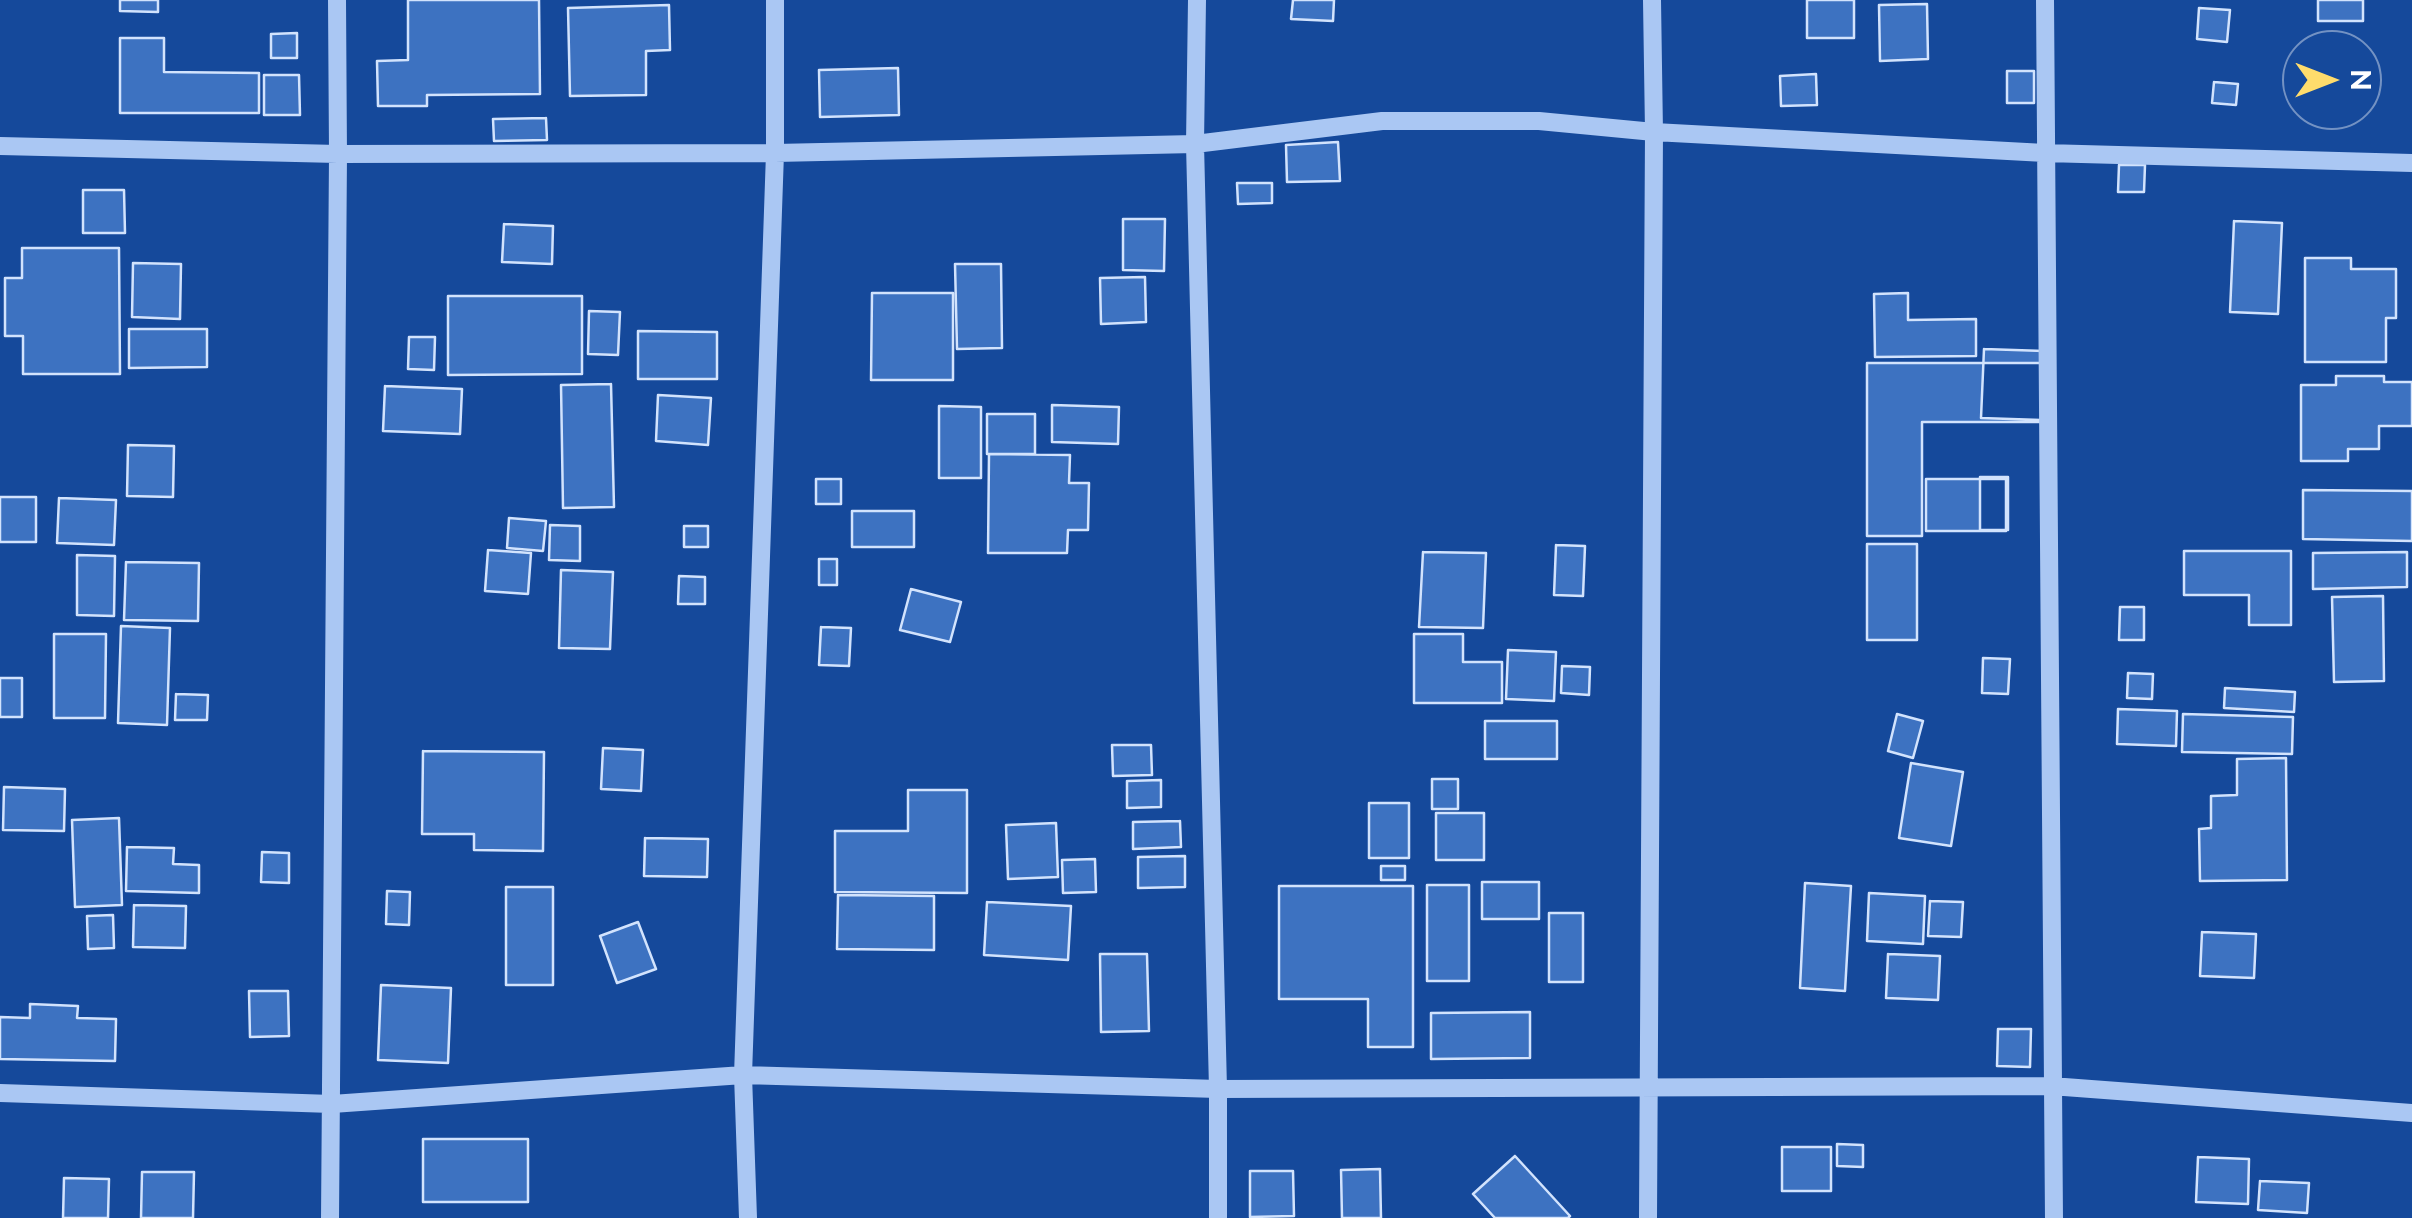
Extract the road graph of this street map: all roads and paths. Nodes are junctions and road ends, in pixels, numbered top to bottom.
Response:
1 (337, 0) edge
2 (775, 0) edge
3 (1196, 0) edge
4 (1652, 0) edge
5 (2045, 0) edge
6 (1654, 132) junction
7 (1195, 144) junction
8 (0, 146) edge
9 (338, 154) junction
10 (775, 154) junction
11 (2045, 154) junction
12 (2412, 163) edge
13 (743, 1075) junction
14 (2052, 1086) junction
15 (1218, 1089) junction
16 (1648, 1089) junction
17 (0, 1094) edge
18 (332, 1104) junction
19 (2412, 1114) edge
20 (330, 1218) edge
21 (748, 1218) edge
22 (1218, 1218) edge
23 (1648, 1218) edge
24 (2054, 1218) edge

1 - 9 street
2 - 10 street
3 - 7 street
4 - 6 street
5 - 11 street
6 - 7 street
6 - 11 street
6 - 16 street
7 - 10 street
7 - 15 street
8 - 9 street
9 - 10 street
9 - 18 street
10 - 13 street
11 - 12 street
11 - 14 street
13 - 15 street
13 - 18 street
13 - 21 street
14 - 16 street
14 - 19 street
14 - 24 street
15 - 16 street
15 - 22 street
16 - 23 street
17 - 18 street
18 - 20 street

